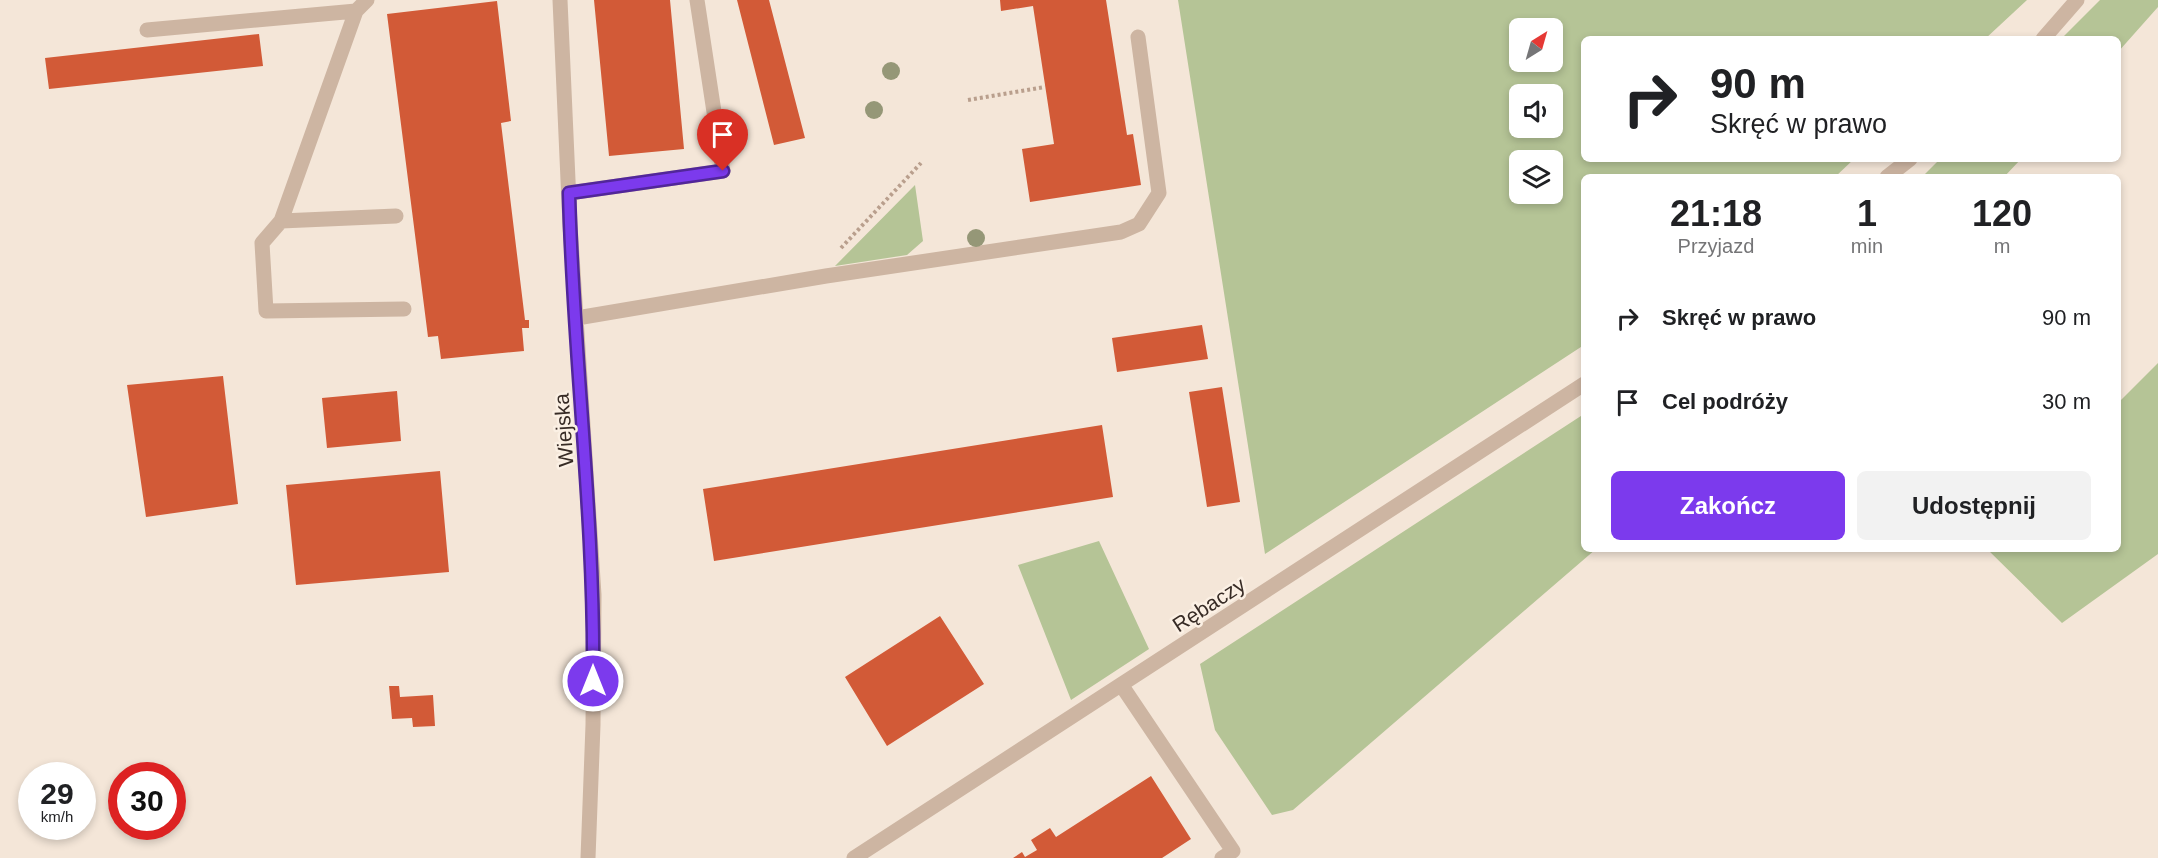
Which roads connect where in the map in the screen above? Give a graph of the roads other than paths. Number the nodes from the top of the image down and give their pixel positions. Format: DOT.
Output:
graph roads {
  1 [pos="367,0"];
  2 [pos="560,0"];
  3 [pos="696,0"];
  4 [pos="2077,0"];
  5 [pos="356,11"];
  6 [pos="147,30"];
  7 [pos="2046,36"];
  8 [pos="1138,37"];
  9 [pos="1906,162"];
  10 [pos="1891,174"];
  11 [pos="569,193"];
  12 [pos="396,216"];
  13 [pos="282,221"];
  14 [pos="404,309"];
  15 [pos="577,318"];
  16 [pos="1581,386"];
  17 [pos="1122,687"];
  18 [pos="588,858"];
  19 [pos="854,858"];
  20 [pos="1222,858"];
  1 -- 5 [label="street"];
  2 -- 11 [label="street, Wiejska"];
  3 -- 11 [label="street"];
  4 -- 7 [label="street"];
  5 -- 6 [label="street"];
  5 -- 13 [label="street"];
  8 -- 15 [label="street"];
  9 -- 10 [label="street"];
  11 -- 15 [label="street, Wiejska"];
  12 -- 13 [label="street"];
  13 -- 14 [label="street"];
  15 -- 18 [label="street, Wiejska"];
  16 -- 17 [label="street, Rębaczy"];
  17 -- 19 [label="street, Rębaczy"];
  17 -- 20 [label="street"];
}
